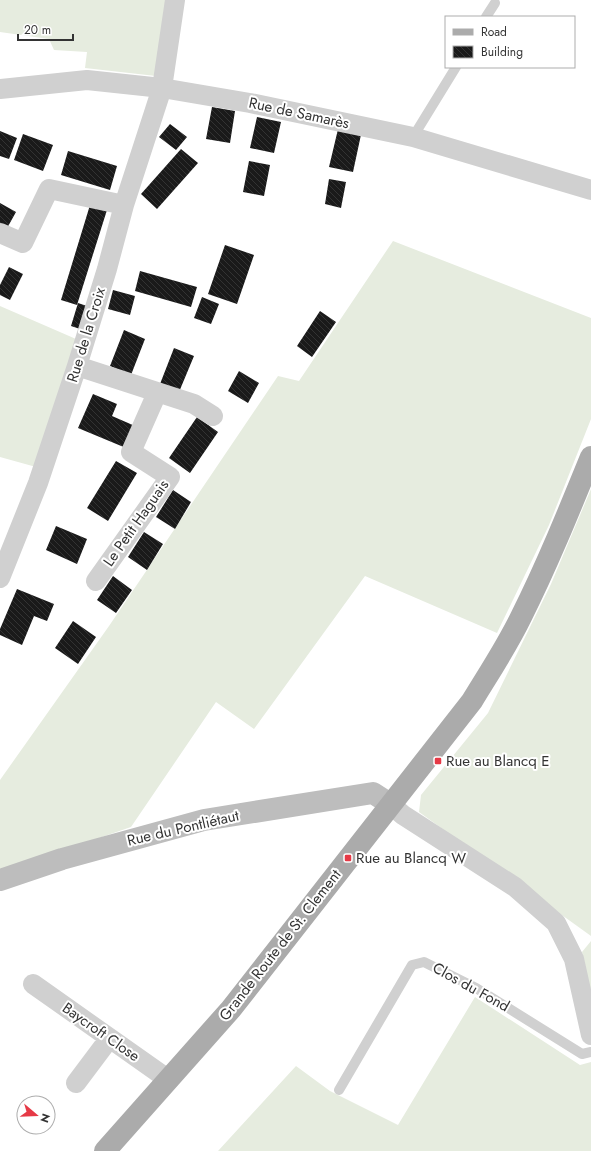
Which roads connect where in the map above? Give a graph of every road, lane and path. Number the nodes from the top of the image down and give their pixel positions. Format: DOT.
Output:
graph roads {
  1 [pos="175,0"];
  2 [pos="495,3"];
  3 [pos="487,16"];
  4 [pos="455,68"];
  5 [pos="162,88"];
  6 [pos="0,89"];
  7 [pos="413,137"];
  8 [pos="591,190"];
  9 [pos="124,205"];
  10 [pos="0,233"];
  11 [pos="78,366"];
  12 [pos="157,393"];
  13 [pos="213,416"];
  14 [pos="591,457"];
  15 [pos="0,578"];
  16 [pos="96,581"];
  17 [pos="390,804"];
  18 [pos="0,880"];
  19 [pos="33,984"];
  20 [pos="591,1035"];
  21 [pos="109,1039"];
  22 [pos="591,1052"];
  23 [pos="169,1080"];
  24 [pos="76,1083"];
  25 [pos="339,1090"];
  26 [pos="105,1151"];
  1 -- 5 [label="street, Rue de la Croix"];
  2 -- 3 [label="lane"];
  4 -- 7 [label="lane"];
  5 -- 6 [label="street, Rue de Samarès"];
  5 -- 7 [label="street, Rue de Samarès"];
  5 -- 9 [label="street, Rue de la Croix"];
  7 -- 8 [label="street, Rue de Samarès"];
  9 -- 10 [label="street"];
  9 -- 11 [label="street, Rue de la Croix"];
  11 -- 12 [label="street"];
  11 -- 15 [label="street, Rue de la Croix"];
  12 -- 13 [label="street"];
  12 -- 16 [label="street, Le Petit Haguais"];
  14 -- 17 [label="main road, Grande Route de St. Clement"];
  17 -- 18 [label="main road, Rue du Pontliétaut"];
  17 -- 20 [label="street"];
  17 -- 23 [label="main road, Grande Route de St. Clement"];
  19 -- 21 [label="street, Baycroft Close"];
  21 -- 23 [label="street, Baycroft Close"];
  21 -- 24 [label="street"];
  22 -- 25 [label="lane, Clos du Fond"];
  23 -- 26 [label="main road, Grande Route de St. Clement"];
}
